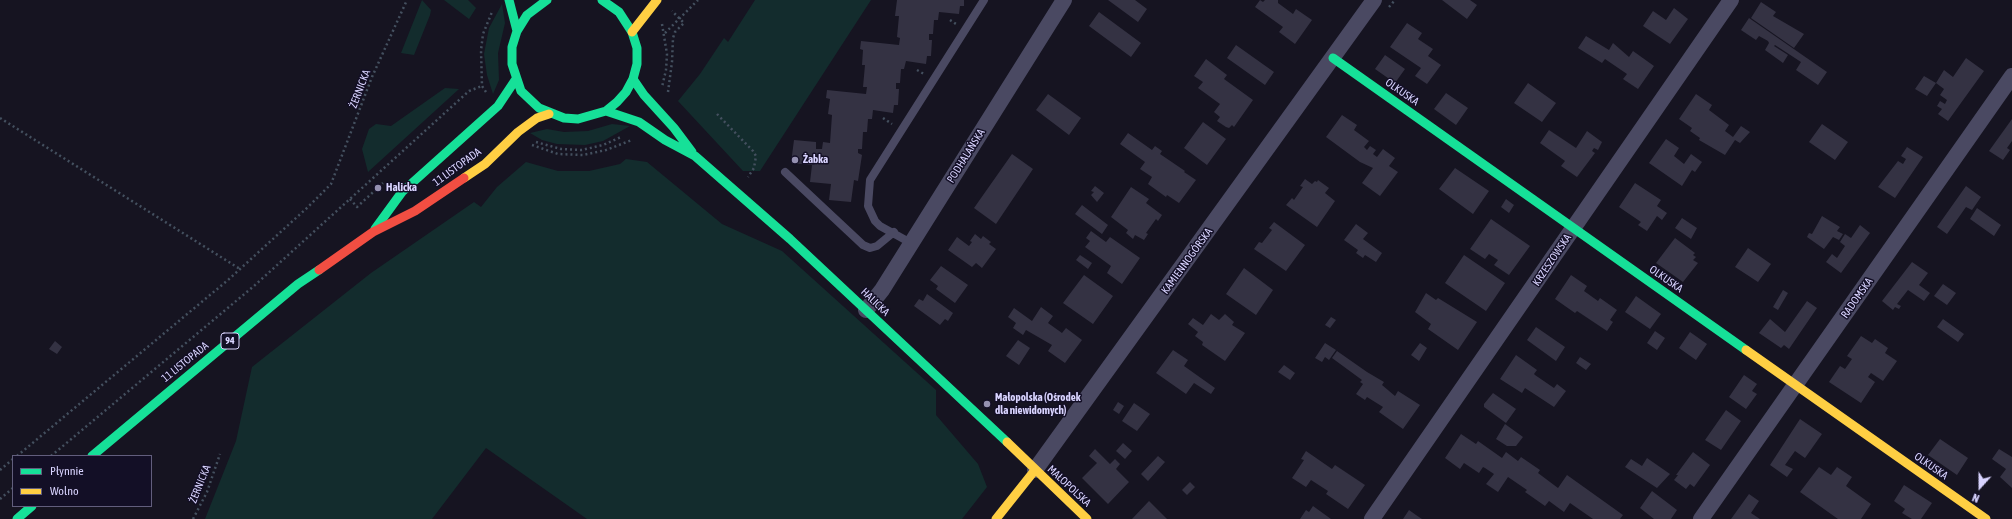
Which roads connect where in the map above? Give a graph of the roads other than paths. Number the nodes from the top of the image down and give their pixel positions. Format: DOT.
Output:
graph roads {
  1 [pos="509,0"];
  2 [pos="547,0"];
  3 [pos="602,0"];
  4 [pos="657,0"];
  5 [pos="984,0"];
  6 [pos="1064,0"];
  7 [pos="1374,0"];
  8 [pos="1731,0"];
  9 [pos="517,32"];
  10 [pos="632,32"];
  11 [pos="1332,58"];
  12 [pos="2012,76"];
  13 [pos="516,79"];
  14 [pos="633,79"];
  15 [pos="606,111"];
  16 [pos="550,114"];
  17 [pos="695,156"];
  18 [pos="785,172"];
  19 [pos="1574,228"];
  20 [pos="373,232"];
  21 [pos="894,232"];
  22 [pos="911,243"];
  23 [pos="866,310"];
  24 [pos="1795,385"];
  25 [pos="93,455"];
  26 [pos="1035,470"];
  27 [pos="31,507"];
  28 [pos="17,519"];
  29 [pos="996,519"];
  30 [pos="1087,519"];
  31 [pos="1372,519"];
  32 [pos="1701,519"];
  33 [pos="1986,519"];
  1 -- 9 [label="street"];
  2 -- 9 [label="street"];
  3 -- 10 [label="street"];
  4 -- 10 [label="street"];
  5 -- 21 [label="lane"];
  6 -- 22 [label="street, PODHALAŃSKA"];
  7 -- 11 [label="street, KAMIENNOGÓRSKA"];
  8 -- 19 [label="street, KRZESZOWSKA"];
  9 -- 13 [label="street"];
  10 -- 14 [label="street"];
  11 -- 19 [label="street, OLKUSKA"];
  11 -- 26 [label="street, KAMIENNOGÓRSKA"];
  12 -- 24 [label="street, RADOMSKA"];
  13 -- 16 [label="street"];
  13 -- 20 [label="street, 11 LISTOPADA / 94"];
  14 -- 15 [label="street"];
  14 -- 17 [label="street, HALICKA"];
  15 -- 16 [label="street"];
  15 -- 17 [label="street, HALICKA"];
  16 -- 20 [label="street, 11 LISTOPADA / 94"];
  17 -- 23 [label="street, HALICKA"];
  18 -- 21 [label="lane"];
  19 -- 24 [label="street, OLKUSKA"];
  19 -- 31 [label="street, KRZESZOWSKA"];
  20 -- 25 [label="street, 11 LISTOPADA / 94"];
  21 -- 22 [label="lane"];
  22 -- 23 [label="street, PODHALAŃSKA"];
  23 -- 26 [label="street, HALICKA"];
  24 -- 32 [label="street, RADOMSKA"];
  24 -- 33 [label="street, OLKUSKA"];
  26 -- 29 [label="street, KAMIENNOGÓRSKA"];
  26 -- 30 [label="street, MAŁOPOLSKA"];
  27 -- 28 [label="street"];
}
